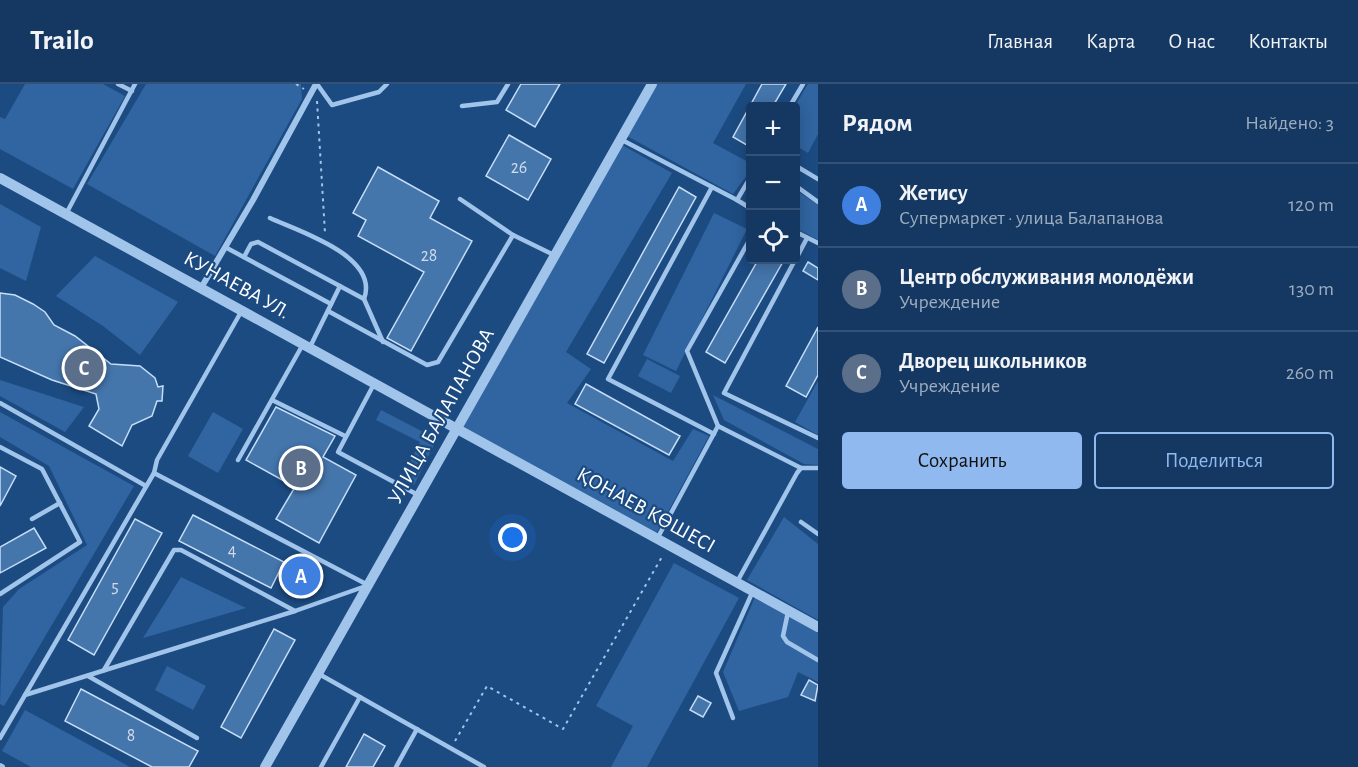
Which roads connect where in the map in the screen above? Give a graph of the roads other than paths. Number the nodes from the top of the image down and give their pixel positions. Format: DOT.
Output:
graph roads {
  1 [pos="118,84"];
  2 [pos="135,84"];
  3 [pos="316,84"];
  4 [pos="387,84"];
  5 [pos="508,84"];
  6 [pos="652,84"];
  7 [pos="803,84"];
  8 [pos="132,91"];
  9 [pos="792,102"];
  10 [pos="462,106"];
  11 [pos="620,139"];
  12 [pos="800,169"];
  13 [pos="0,178"];
  14 [pos="818,179"];
  15 [pos="746,185"];
  16 [pos="712,187"];
  17 [pos="800,189"];
  18 [pos="460,199"];
  19 [pos="737,200"];
  20 [pos="818,202"];
  21 [pos="746,206"];
  22 [pos="65,214"];
  23 [pos="270,218"];
  24 [pos="800,234"];
  25 [pos="513,235"];
  26 [pos="807,238"];
  27 [pos="818,243"];
  28 [pos="746,246"];
  29 [pos="225,247"];
  30 [pos="800,250"];
  31 [pos="554,255"];
  32 [pos="244,257"];
  33 [pos="792,264"];
  34 [pos="339,286"];
  35 [pos="201,288"];
  36 [pos="364,299"];
  37 [pos="331,304"];
  38 [pos="242,310"];
  39 [pos="328,311"];
  40 [pos="384,343"];
  41 [pos="307,345"];
  42 [pos="375,383"];
  43 [pos="272,400"];
  44 [pos="0,403"];
  45 [pos="718,426"];
  46 [pos="455,428"];
  47 [pos="714,434"];
  48 [pos="345,436"];
  49 [pos="818,438"];
  50 [pos="0,447"];
  51 [pos="238,460"];
  52 [pos="801,468"];
  53 [pos="818,468"];
  54 [pos="154,473"];
  55 [pos="146,486"];
  56 [pos="418,495"];
  57 [pos="60,503"];
  58 [pos="32,519"];
  59 [pos="801,522"];
  60 [pos="818,534"];
  61 [pos="657,539"];
  62 [pos="737,582"];
  63 [pos="368,585"];
  64 [pos="753,591"];
  65 [pos="0,594"];
  66 [pos="788,610"];
  67 [pos="295,611"];
  68 [pos="818,627"];
  69 [pos="818,660"];
  70 [pos="103,671"];
  71 [pos="318,674"];
  72 [pos="88,676"];
  73 [pos="25,695"];
  74 [pos="360,697"];
  75 [pos="733,718"];
  76 [pos="0,723"];
  77 [pos="6,727"];
  78 [pos="417,729"];
  79 [pos="0,738"];
  80 [pos="197,738"];
  81 [pos="265,767"];
  82 [pos="321,767"];
  83 [pos="396,767"];
  84 [pos="484,767"];
  1 -- 8 [label="lane"];
  2 -- 8 [label="lane"];
  3 -- 4 [label="lane"];
  3 -- 29 [label="street"];
  5 -- 10 [label="lane"];
  6 -- 11 [label="street, УЛИЦА БАЛАПАНОВА"];
  7 -- 9 [label="lane"];
  8 -- 22 [label="lane"];
  11 -- 16 [label="lane"];
  11 -- 31 [label="street, УЛИЦА БАЛАПАНОВА"];
  12 -- 14 [label="lane"];
  13 -- 22 [label="street, КУНАЕВА УЛ."];
  15 -- 19 [label="lane"];
  16 -- 19 [label="lane"];
  16 -- 47 [label="lane"];
  17 -- 20 [label="lane"];
  18 -- 25 [label="lane"];
  19 -- 21 [label="lane"];
  22 -- 35 [label="street, КУНАЕВА УЛ."];
  23 -- 36 [label="lane"];
  24 -- 26 [label="lane"];
  25 -- 31 [label="lane"];
  25 -- 40 [label="lane"];
  26 -- 27 [label="lane"];
  26 -- 30 [label="lane"];
  28 -- 45 [label="lane"];
  29 -- 32 [label="lane"];
  29 -- 35 [label="street"];
  31 -- 46 [label="street, УЛИЦА БАЛАПАНОВА"];
  32 -- 34 [label="lane"];
  32 -- 37 [label="lane"];
  33 -- 49 [label="lane"];
  34 -- 36 [label="lane"];
  34 -- 37 [label="lane"];
  35 -- 38 [label="street, КУНАЕВА УЛ."];
  36 -- 40 [label="lane"];
  37 -- 39 [label="lane"];
  38 -- 41 [label="street, КУНАЕВА УЛ."];
  38 -- 54 [label="lane"];
  39 -- 40 [label="lane"];
  39 -- 41 [label="lane"];
  41 -- 42 [label="street, КУНАЕВА УЛ."];
  41 -- 43 [label="lane"];
  42 -- 46 [label="street, КУНАЕВА УЛ."];
  42 -- 48 [label="lane"];
  43 -- 48 [label="lane"];
  43 -- 51 [label="lane"];
  44 -- 55 [label="lane"];
  45 -- 47 [label="lane"];
  45 -- 52 [label="lane"];
  46 -- 56 [label="street, УЛИЦА БАЛАПАНОВА"];
  46 -- 61 [label="street, ҚОНАЕВ КӨШЕСІ"];
  47 -- 61 [label="lane"];
  48 -- 56 [label="lane"];
  50 -- 57 [label="lane"];
  52 -- 53 [label="lane"];
  52 -- 62 [label="lane"];
  54 -- 55 [label="lane"];
  54 -- 63 [label="lane"];
  55 -- 73 [label="lane"];
  56 -- 63 [label="street, УЛИЦА БАЛАПАНОВА"];
  57 -- 58 [label="lane"];
  57 -- 65 [label="lane"];
  59 -- 60 [label="lane"];
  61 -- 62 [label="street, ҚОНАЕВ КӨШЕСІ"];
  62 -- 64 [label="street, ҚОНАЕВ КӨШЕСІ"];
  63 -- 67 [label="lane"];
  63 -- 71 [label="street, УЛИЦА БАЛАПАНОВА"];
  64 -- 66 [label="street, ҚОНАЕВ КӨШЕСІ"];
  64 -- 75 [label="lane"];
  66 -- 68 [label="street, ҚОНАЕВ КӨШЕСІ"];
  66 -- 69 [label="lane"];
  67 -- 70 [label="lane"];
  67 -- 70 [label="lane"];
  70 -- 72 [label="lane"];
  71 -- 74 [label="lane"];
  71 -- 81 [label="street, УЛИЦА БАЛАПАНОВА"];
  72 -- 73 [label="lane"];
  72 -- 80 [label="lane"];
  73 -- 77 [label="lane"];
  74 -- 78 [label="lane"];
  74 -- 82 [label="lane"];
  76 -- 77 [label="lane"];
  77 -- 79 [label="lane"];
  78 -- 83 [label="lane"];
  78 -- 84 [label="lane"];
}
